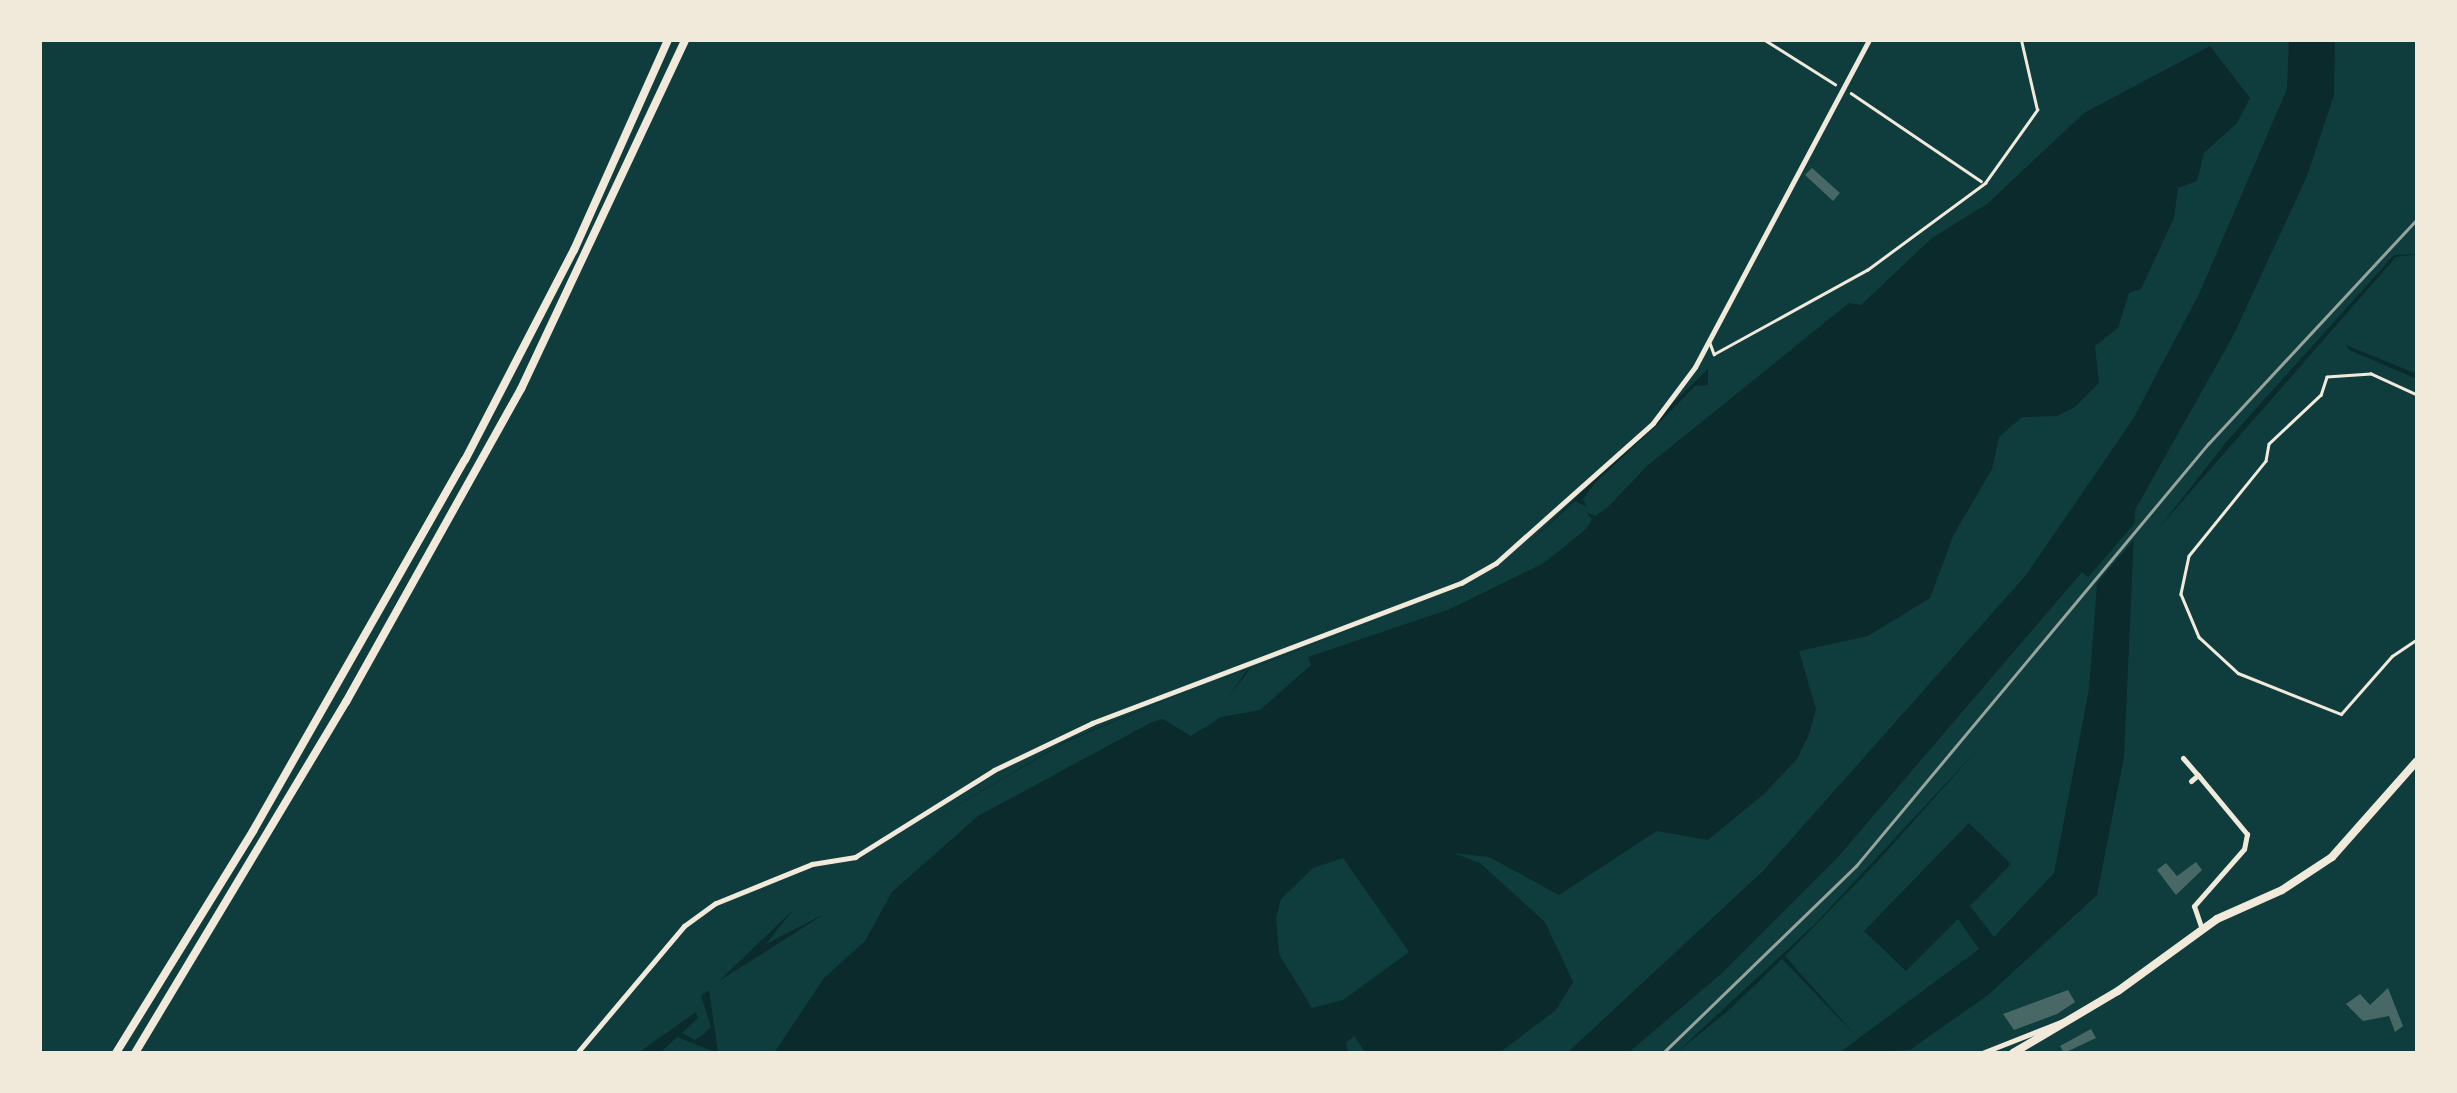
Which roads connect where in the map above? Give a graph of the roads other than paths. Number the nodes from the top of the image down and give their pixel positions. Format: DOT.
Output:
graph roads {
  1 [pos="668,40"];
  2 [pos="684,40"];
  3 [pos="1869,40"];
  4 [pos="2022,40"];
  5 [pos="1710,343"];
  6 [pos="2183,758"];
  7 [pos="2417,761"];
  8 [pos="2198,775"];
  9 [pos="2191,781"];
  10 [pos="2202,929"];
  11 [pos="2074,1018"];
  12 [pos="116,1053"];
  13 [pos="135,1053"];
  14 [pos="577,1053"];
  15 [pos="1982,1053"];
  16 [pos="2013,1053"];
  1 -- 12 [label="main road"];
  2 -- 13 [label="main road"];
  3 -- 5 [label="street"];
  4 -- 5 [label="lane"];
  5 -- 14 [label="street"];
  6 -- 8 [label="street"];
  7 -- 10 [label="main road"];
  8 -- 9 [label="street"];
  8 -- 10 [label="street"];
  10 -- 11 [label="main road"];
  11 -- 15 [label="street"];
  11 -- 16 [label="main road"];
}
